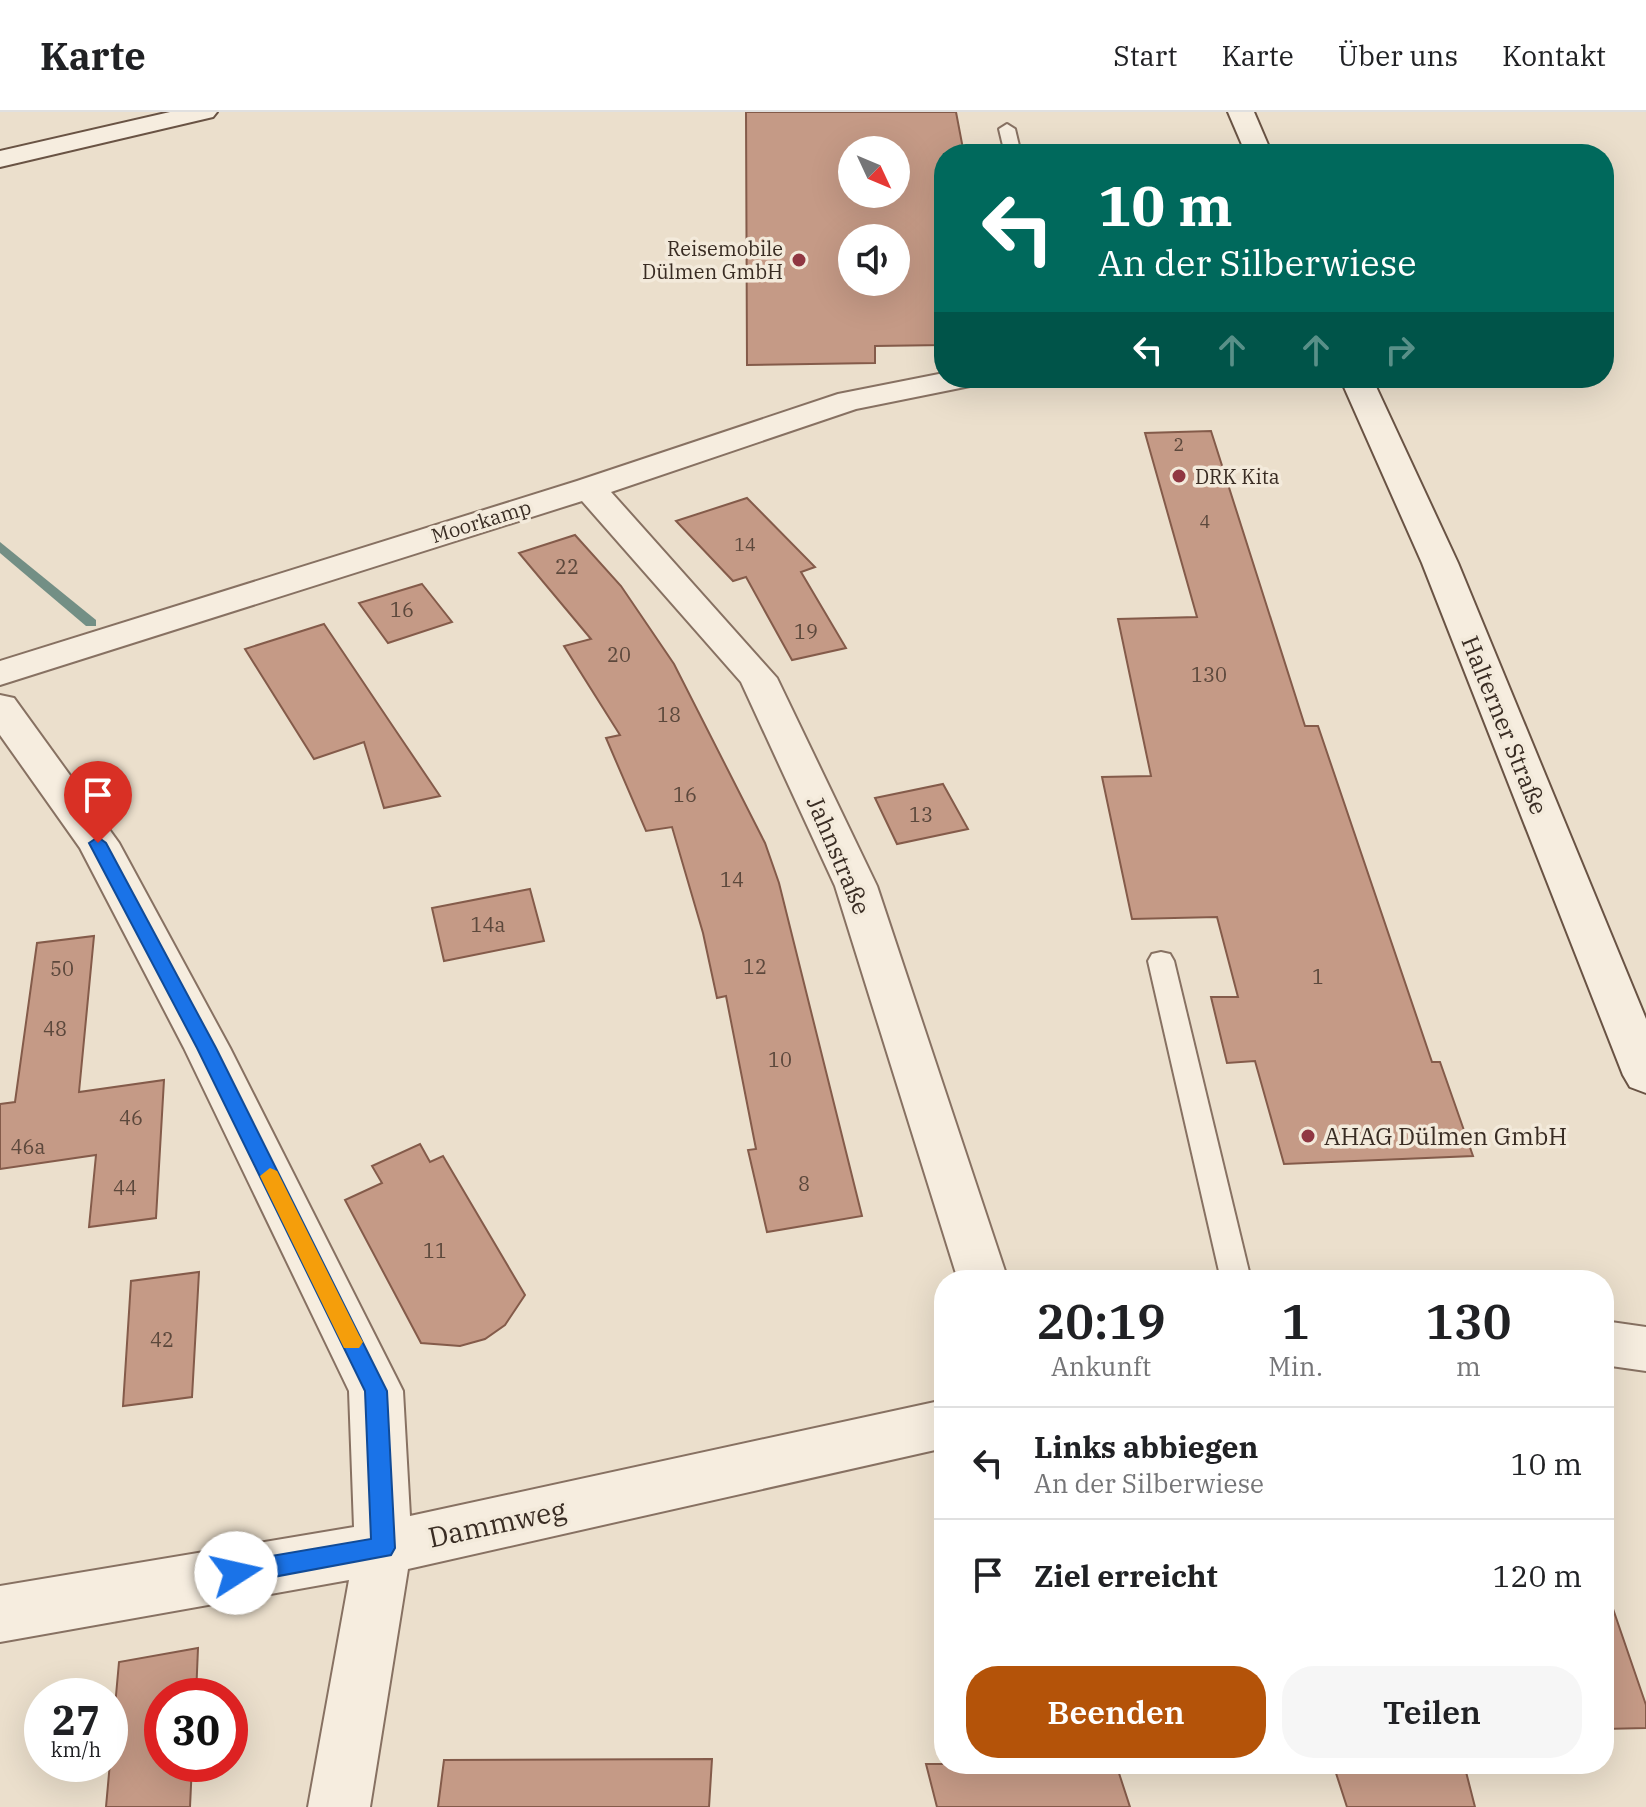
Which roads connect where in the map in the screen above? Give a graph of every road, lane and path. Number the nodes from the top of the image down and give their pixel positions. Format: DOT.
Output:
graph roads {
  1 [pos="204,112"];
  2 [pos="1241,112"];
  3 [pos="1007,129"];
  4 [pos="1011,144"];
  5 [pos="1255,144"];
  6 [pos="0,159"];
  7 [pos="934,384"];
  8 [pos="1361,388"];
  9 [pos="589,488"];
  10 [pos="0,673"];
  11 [pos="0,707"];
  12 [pos="1161,961"];
  13 [pos="1646,1075"];
  14 [pos="980,1270"];
  15 [pos="1234,1270"];
  16 [pos="1614,1344"];
  17 [pos="1646,1349"];
  18 [pos="934,1426"];
  19 [pos="383,1548"];
  20 [pos="0,1614"];
  21 [pos="339,1807"];
  1 -- 6 [label="street"];
  2 -- 5 [label="street"];
  3 -- 4 [label="lane"];
  7 -- 9 [label="street, Moorkamp"];
  8 -- 13 [label="street, Halterner Straße"];
  9 -- 10 [label="street, Moorkamp"];
  9 -- 14 [label="street, Jahnstraße"];
  11 -- 19 [label="street"];
  12 -- 15 [label="lane"];
  16 -- 17 [label="street"];
  18 -- 19 [label="street, Dammweg"];
  19 -- 20 [label="street, Dammweg"];
  19 -- 21 [label="street"];
}
